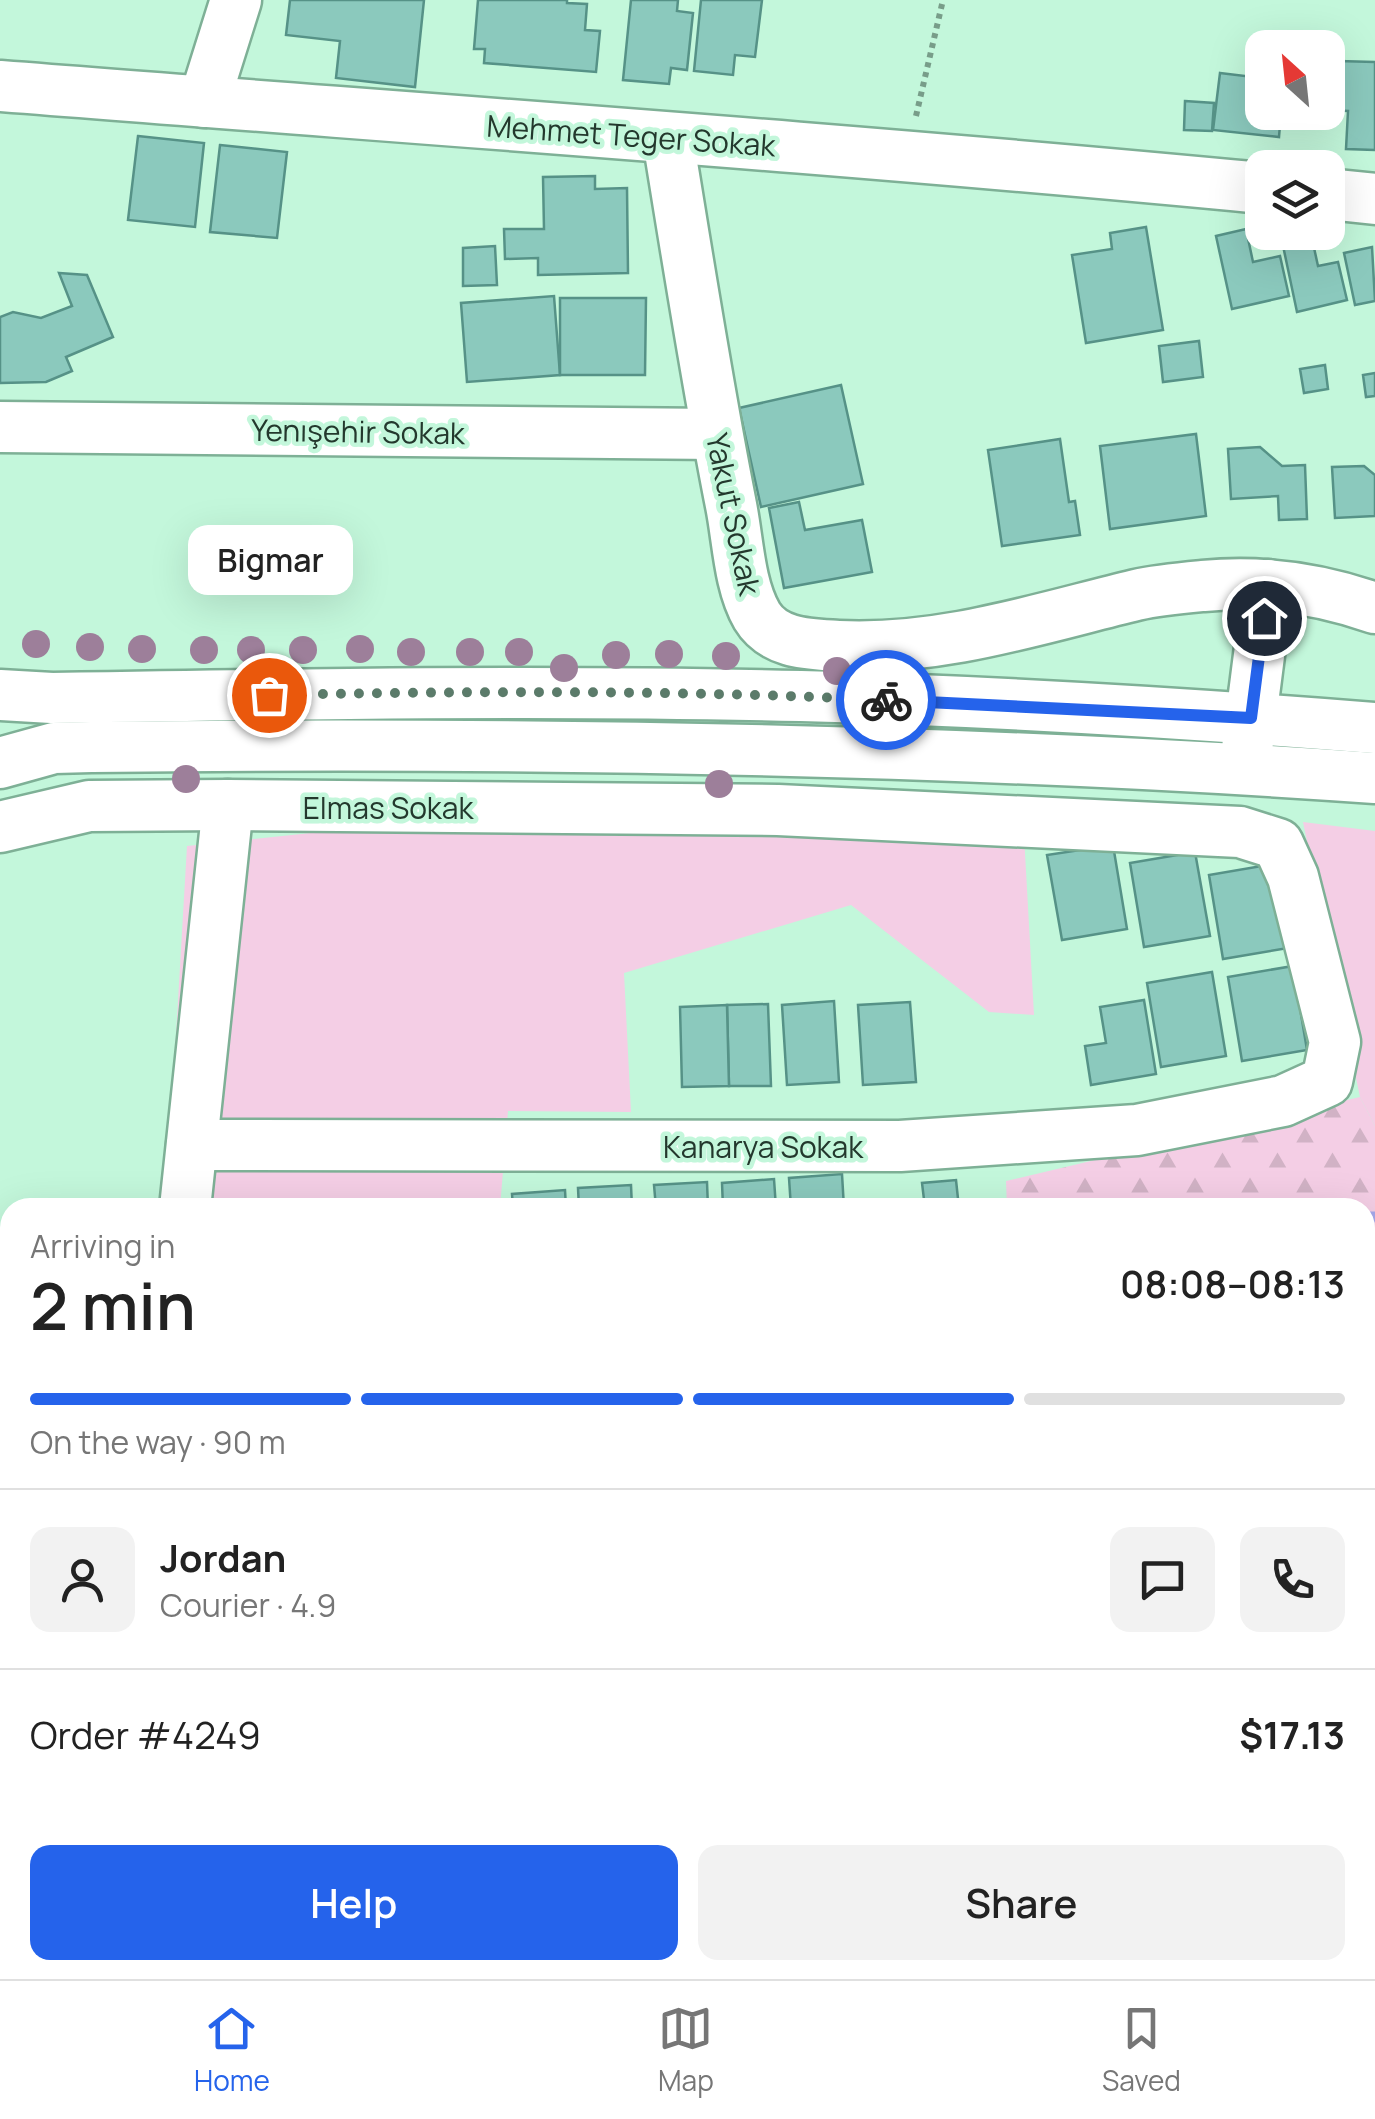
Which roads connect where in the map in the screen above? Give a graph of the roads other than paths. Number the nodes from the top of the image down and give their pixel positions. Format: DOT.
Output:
graph roads {
  1 [pos="236,0"];
  2 [pos="0,86"];
  3 [pos="204,102"];
  4 [pos="668,139"];
  5 [pos="1245,186"];
  6 [pos="1345,196"];
  7 [pos="1375,199"];
  8 [pos="0,428"];
  9 [pos="717,434"];
  10 [pos="1268,585"];
  11 [pos="1375,608"];
  12 [pos="0,695"];
  13 [pos="1251,718"];
  14 [pos="1375,728"];
  15 [pos="398,746"];
  16 [pos="0,763"];
  17 [pos="1244,768"];
  18 [pos="1375,778"];
  19 [pos="228,805"];
  20 [pos="398,806"];
  21 [pos="0,827"];
  22 [pos="1326,1081"];
  23 [pos="192,1145"];
  24 [pos="187,1198"];
  1 -- 3 [label="street"];
  2 -- 3 [label="street, Mehmet Teger Sokak"];
  3 -- 4 [label="street, Mehmet Teger Sokak"];
  4 -- 5 [label="street, Mehmet Teger Sokak"];
  4 -- 9 [label="street, Yakut Sokak"];
  6 -- 7 [label="street"];
  8 -- 9 [label="street, Yenışehir Sokak"];
  9 -- 10 [label="street, Yakut Sokak"];
  10 -- 11 [label="street, Yakut Sokak"];
  10 -- 13 [label="street"];
  12 -- 13 [label="street"];
  13 -- 14 [label="street"];
  13 -- 17 [label="street"];
  15 -- 16 [label="street"];
  15 -- 17 [label="street"];
  15 -- 20 [label="street"];
  17 -- 18 [label="street"];
  19 -- 20 [label="street, Elmas Sokak"];
  19 -- 21 [label="street, Elmas Sokak"];
  19 -- 23 [label="street"];
  20 -- 22 [label="street, Elmas Sokak"];
  22 -- 23 [label="street, Kanarya Sokak"];
  23 -- 24 [label="street"];
}
